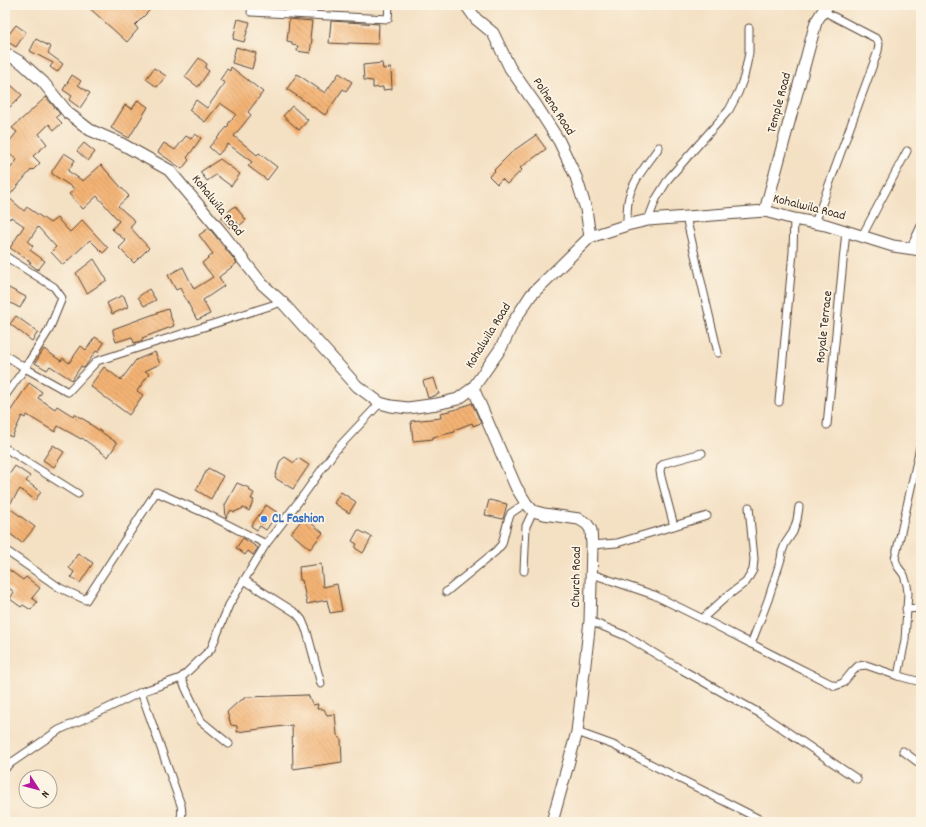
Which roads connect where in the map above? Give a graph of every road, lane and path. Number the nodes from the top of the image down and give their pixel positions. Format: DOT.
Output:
graph roads {
  1 [pos="389,5"];
  2 [pos="466,5"];
  3 [pos="826,8"];
  4 [pos="251,12"];
  5 [pos="749,28"];
  6 [pos="5,52"];
  7 [pos="660,147"];
  8 [pos="907,151"];
  9 [pos="765,211"];
  10 [pos="686,217"];
  11 [pos="648,220"];
  12 [pos="794,220"];
  13 [pos="815,223"];
  14 [pos="627,225"];
  15 [pos="921,226"];
  16 [pos="846,231"];
  17 [pos="862,236"];
  18 [pos="590,237"];
  19 [pos="916,250"];
  20 [pos="5,256"];
  21 [pos="282,302"];
  22 [pos="718,353"];
  23 [pos="5,355"];
  24 [pos="25,368"];
  25 [pos="473,388"];
  26 [pos="5,396"];
  27 [pos="779,402"];
  28 [pos="380,403"];
  29 [pos="827,425"];
  30 [pos="921,443"];
  31 [pos="5,448"];
  32 [pos="702,453"];
  33 [pos="78,494"];
  34 [pos="530,507"];
  35 [pos="749,507"];
  36 [pos="799,507"];
  37 [pos="707,516"];
  38 [pos="674,526"];
  39 [pos="266,544"];
  40 [pos="592,544"];
  41 [pos="5,550"];
  42 [pos="524,571"];
  43 [pos="592,574"];
  44 [pos="244,580"];
  45 [pos="446,592"];
  46 [pos="921,608"];
  47 [pos="906,609"];
  48 [pos="702,619"];
  49 [pos="590,621"];
  50 [pos="751,644"];
  51 [pos="898,676"];
  52 [pos="181,678"];
  53 [pos="921,682"];
  54 [pos="321,684"];
  55 [pos="141,692"];
  56 [pos="577,732"];
  57 [pos="229,744"];
  58 [pos="903,751"];
  59 [pos="921,760"];
  60 [pos="5,769"];
  61 [pos="857,779"];
  62 [pos="178,822"];
  63 [pos="552,822"];
  64 [pos="763,822"];
  1 -- 4 [label="street"];
  2 -- 18 [label="street, Polhena Road"];
  3 -- 9 [label="street, Temple Road"];
  3 -- 13 [label="street"];
  5 -- 11 [label="street"];
  6 -- 21 [label="street, Kohalwila Road"];
  7 -- 14 [label="street"];
  8 -- 17 [label="street"];
  9 -- 10 [label="street, Kohalwila Road"];
  9 -- 12 [label="street, Kohalwila Road"];
  10 -- 11 [label="street, Kohalwila Road"];
  10 -- 22 [label="street"];
  11 -- 14 [label="street, Kohalwila Road"];
  12 -- 13 [label="street, Kohalwila Road"];
  12 -- 27 [label="street"];
  13 -- 16 [label="street, Kohalwila Road"];
  14 -- 18 [label="street, Kohalwila Road"];
  15 -- 19 [label="street"];
  16 -- 17 [label="street, Kohalwila Road"];
  16 -- 29 [label="street, Royale Terrace"];
  17 -- 19 [label="street, Kohalwila Road"];
  18 -- 25 [label="street, Kohalwila Road"];
  20 -- 24 [label="street"];
  21 -- 24 [label="street"];
  21 -- 28 [label="street, Kohalwila Road"];
  23 -- 24 [label="street"];
  24 -- 26 [label="street"];
  25 -- 28 [label="street, Kohalwila Road"];
  25 -- 34 [label="street"];
  28 -- 39 [label="street"];
  30 -- 47 [label="street"];
  31 -- 33 [label="street"];
  32 -- 38 [label="street"];
  34 -- 40 [label="street, Church Road"];
  34 -- 42 [label="street"];
  34 -- 45 [label="street"];
  35 -- 48 [label="street"];
  36 -- 50 [label="street"];
  37 -- 38 [label="street"];
  38 -- 40 [label="street"];
  39 -- 41 [label="street"];
  39 -- 44 [label="street"];
  40 -- 43 [label="street, Church Road"];
  43 -- 48 [label="street"];
  43 -- 49 [label="street, Church Road"];
  44 -- 52 [label="street"];
  44 -- 54 [label="street"];
  46 -- 47 [label="street"];
  47 -- 51 [label="street"];
  48 -- 50 [label="street"];
  49 -- 56 [label="street, Church Road"];
  49 -- 61 [label="street"];
  50 -- 51 [label="street"];
  51 -- 53 [label="street"];
  52 -- 55 [label="street"];
  52 -- 57 [label="street"];
  55 -- 60 [label="street"];
  55 -- 62 [label="street"];
  56 -- 63 [label="street, Church Road"];
  56 -- 64 [label="street"];
  58 -- 59 [label="street"];
}
